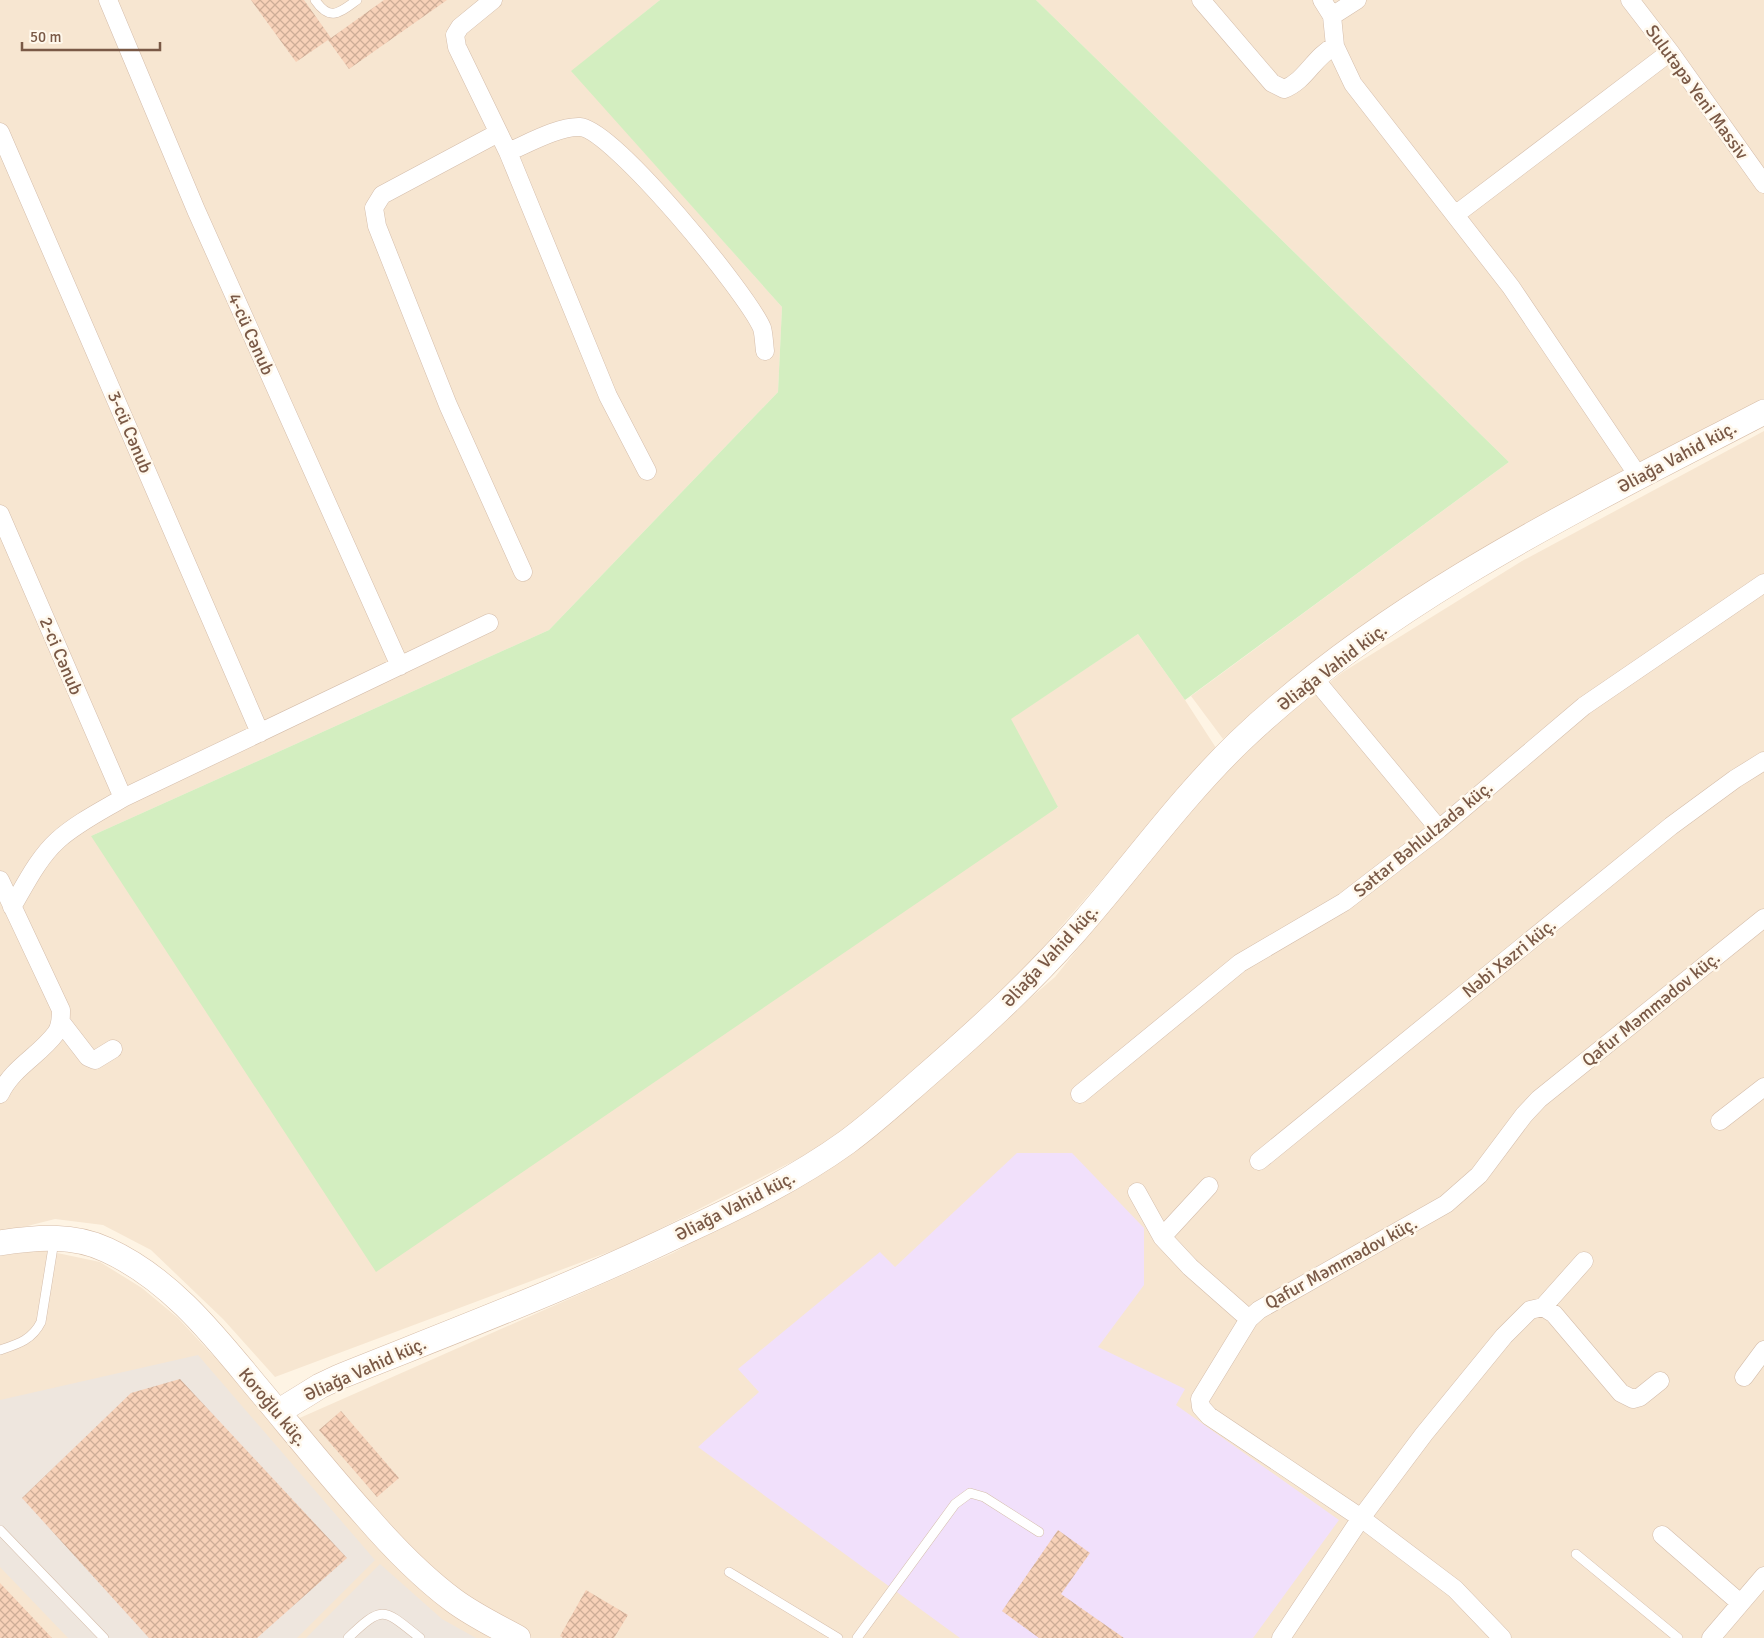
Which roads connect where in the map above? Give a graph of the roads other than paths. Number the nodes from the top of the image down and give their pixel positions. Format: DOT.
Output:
graph roads {
  1 [pos="108,0"];
  2 [pos="315,0"];
  3 [pos="357,0"];
  4 [pos="493,0"];
  5 [pos="1201,0"];
  6 [pos="1322,0"];
  7 [pos="1357,0"];
  8 [pos="1630,0"];
  9 [pos="1332,16"];
  10 [pos="1335,46"];
  11 [pos="1670,52"];
  12 [pos="0,132"];
  13 [pos="498,133"];
  14 [pos="508,152"];
  15 [pos="1764,184"];
  16 [pos="1455,215"];
  17 [pos="765,351"];
  18 [pos="1764,412"];
  19 [pos="647,471"];
  20 [pos="1638,477"];
  21 [pos="0,514"];
  22 [pos="523,572"];
  23 [pos="1764,583"];
  24 [pos="489,623"];
  25 [pos="400,666"];
  26 [pos="1313,677"];
  27 [pos="260,733"];
  28 [pos="1764,762"];
  29 [pos="123,798"];
  30 [pos="1438,829"];
  31 [pos="0,880"];
  32 [pos="12,907"];
  33 [pos="1764,918"];
  34 [pos="61,1022"];
  35 [pos="113,1049"];
  36 [pos="5,1074"];
  37 [pos="1764,1087"];
  38 [pos="0,1094"];
  39 [pos="1080,1094"];
  40 [pos="1720,1121"];
  41 [pos="1259,1161"];
  42 [pos="1209,1186"];
  43 [pos="1137,1192"];
  44 [pos="1162,1237"];
  45 [pos="54,1238"];
  46 [pos="0,1243"];
  47 [pos="1584,1261"];
  48 [pos="1543,1307"];
  49 [pos="1249,1319"];
  50 [pos="0,1350"];
  51 [pos="1764,1350"];
  52 [pos="1744,1377"];
  53 [pos="1660,1381"];
  54 [pos="278,1412"];
  55 [pos="1361,1518"];
  56 [pos="0,1530"];
  57 [pos="1039,1532"];
  58 [pos="1662,1535"];
  59 [pos="1576,1554"];
  60 [pos="730,1572"];
  61 [pos="1764,1576"];
  62 [pos="1739,1602"];
  63 [pos="1718,1635"];
  64 [pos="104,1638"];
  65 [pos="348,1638"];
  66 [pos="420,1638"];
  67 [pos="518,1638"];
  68 [pos="838,1638"];
  69 [pos="857,1638"];
  70 [pos="1281,1638"];
  71 [pos="1502,1638"];
  72 [pos="1678,1638"];
  1 -- 25 [label="street, 4-cü Cənub"];
  2 -- 3 [label="lane"];
  4 -- 13 [label="street"];
  5 -- 10 [label="street"];
  6 -- 9 [label="street"];
  7 -- 9 [label="street"];
  8 -- 11 [label="street, Sulutəpə Yeni Massiv"];
  9 -- 10 [label="street"];
  10 -- 16 [label="street"];
  11 -- 15 [label="street, Sulutəpə Yeni Massiv"];
  11 -- 16 [label="street"];
  12 -- 27 [label="street, 3-cü Cənub"];
  13 -- 14 [label="street"];
  13 -- 22 [label="street"];
  14 -- 17 [label="street"];
  14 -- 19 [label="street"];
  16 -- 20 [label="street"];
  18 -- 20 [label="street, Əliağa Vahid küç."];
  20 -- 26 [label="street, Əliağa Vahid küç."];
  21 -- 29 [label="street, 2-ci Cənub"];
  23 -- 30 [label="street, Səttar Bəhlulzadə küç."];
  24 -- 25 [label="street"];
  25 -- 27 [label="street"];
  26 -- 30 [label="street"];
  26 -- 54 [label="street, Əliağa Vahid küç."];
  27 -- 29 [label="street"];
  28 -- 41 [label="street, Nəbi Xəzri küç."];
  29 -- 32 [label="street"];
  30 -- 39 [label="street, Səttar Bəhlulzadə küç."];
  31 -- 32 [label="street"];
  32 -- 34 [label="street"];
  33 -- 49 [label="street, Qafur Məmmədov küç."];
  34 -- 35 [label="street"];
  34 -- 36 [label="street"];
  36 -- 38 [label="street"];
  37 -- 40 [label="street"];
  42 -- 44 [label="street"];
  43 -- 44 [label="street"];
  44 -- 49 [label="street"];
  45 -- 46 [label="street, Koroğlu küç."];
  45 -- 50 [label="lane"];
  45 -- 54 [label="street, Koroğlu küç."];
  47 -- 48 [label="street"];
  48 -- 53 [label="street"];
  48 -- 55 [label="street"];
  49 -- 55 [label="street, Qafur Məmmədov küç."];
  51 -- 52 [label="street"];
  54 -- 67 [label="street, Koroğlu küç."];
  55 -- 70 [label="street"];
  55 -- 71 [label="street, Qafur Məmmədov küç."];
  56 -- 64 [label="lane"];
  57 -- 69 [label="lane"];
  58 -- 62 [label="street"];
  59 -- 72 [label="lane"];
  60 -- 68 [label="lane"];
  61 -- 62 [label="street"];
  62 -- 63 [label="street"];
  65 -- 66 [label="lane"];
}
